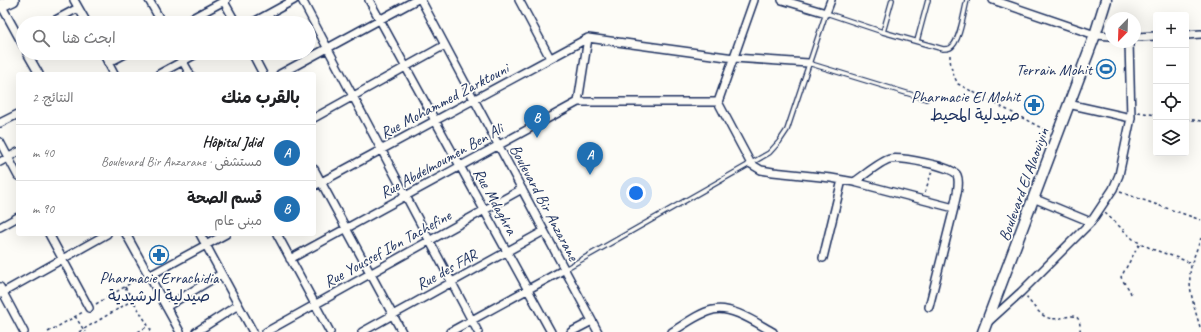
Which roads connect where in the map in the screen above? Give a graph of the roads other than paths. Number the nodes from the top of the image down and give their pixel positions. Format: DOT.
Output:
graph roads {
  1 [pos="13,0"];
  2 [pos="74,0"];
  3 [pos="149,0"];
  4 [pos="225,0"];
  5 [pos="294,0"];
  6 [pos="302,0"];
  7 [pos="369,0"];
  8 [pos="416,0"];
  9 [pos="421,0"];
  10 [pos="519,0"];
  11 [pos="754,0"];
  12 [pos="782,0"];
  13 [pos="831,0"];
  14 [pos="892,0"];
  15 [pos="928,0"];
  16 [pos="967,0"];
  17 [pos="994,0"];
  18 [pos="1104,1"];
  19 [pos="0,5"];
  20 [pos="78,8"];
  21 [pos="826,13"];
  22 [pos="63,16"];
  23 [pos="82,16"];
  24 [pos="158,16"];
  25 [pos="196,16"];
  26 [pos="233,16"];
  27 [pos="265,16"];
  28 [pos="311,16"];
  29 [pos="380,20"];
  30 [pos="316,26"];
  31 [pos="16,31"];
  32 [pos="883,32"];
  33 [pos="1201,34"];
  34 [pos="1095,35"];
  35 [pos="1189,35"];
  36 [pos="1105,36"];
  37 [pos="1141,36"];
  38 [pos="1153,36"];
  39 [pos="588,38"];
  40 [pos="917,41"];
  41 [pos="445,45"];
  42 [pos="328,48"];
  43 [pos="1129,48"];
  44 [pos="316,54"];
  45 [pos="550,58"];
  46 [pos="734,58"];
  47 [pos="31,60"];
  48 [pos="106,60"];
  49 [pos="114,60"];
  50 [pos="256,60"];
  51 [pos="306,60"];
  52 [pos="183,61"];
  53 [pos="108,63"];
  54 [pos="808,63"];
  55 [pos="405,67"];
  56 [pos="38,72"];
  57 [pos="113,72"];
  58 [pos="163,72"];
  59 [pos="189,72"];
  60 [pos="262,72"];
  61 [pos="284,72"];
  62 [pos="353,96"];
  63 [pos="474,99"];
  64 [pos="926,99"];
  65 [pos="578,102"];
  66 [pos="718,102"];
  67 [pos="1068,104"];
  68 [pos="1131,114"];
  69 [pos="16,115"];
  70 [pos="316,117"];
  71 [pos="435,121"];
  72 [pos="0,123"];
  73 [pos="0,142"];
  74 [pos="498,145"];
  75 [pos="381,150"];
  76 [pos="16,153"];
  77 [pos="8,157"];
  78 [pos="0,162"];
  79 [pos="751,164"];
  80 [pos="460,166"];
  81 [pos="16,172"];
  82 [pos="316,173"];
  83 [pos="842,180"];
  84 [pos="321,182"];
  85 [pos="854,182"];
  86 [pos="316,185"];
  87 [pos="522,189"];
  88 [pos="406,196"];
  89 [pos="1033,198"];
  90 [pos="954,208"];
  91 [pos="484,210"];
  92 [pos="16,218"];
  93 [pos="1092,222"];
  94 [pos="0,227"];
  95 [pos="346,228"];
  96 [pos="544,231"];
  97 [pos="50,236"];
  98 [pos="103,236"];
  99 [pos="127,236"];
  100 [pos="201,236"];
  101 [pos="222,236"];
  102 [pos="278,236"];
  103 [pos="430,241"];
  104 [pos="206,245"];
  105 [pos="507,252"];
  106 [pos="823,258"];
  107 [pos="63,259"];
  108 [pos="290,259"];
  109 [pos="565,269"];
  110 [pos="221,274"];
  111 [pos="370,274"];
  112 [pos="148,275"];
  113 [pos="452,282"];
  114 [pos="528,289"];
  115 [pos="1,291"];
  116 [pos="238,305"];
  117 [pos="315,305"];
  118 [pos="166,307"];
  119 [pos="929,307"];
  120 [pos="89,308"];
  121 [pos="392,315"];
  122 [pos="472,320"];
  123 [pos="592,321"];
  124 [pos="984,328"];
  125 [pos="24,332"];
  126 [pos="180,332"];
  127 [pos="196,332"];
  128 [pos="253,332"];
  129 [pos="266,332"];
  130 [pos="330,332"];
  131 [pos="362,332"];
  132 [pos="402,332"];
  133 [pos="450,332"];
  134 [pos="478,332"];
  135 [pos="552,332"];
  136 [pos="571,332"];
  137 [pos="598,332"];
  138 [pos="672,332"];
  139 [pos="773,332"];
  1 -- 19 [label="main road"];
  2 -- 20 [label="street"];
  3 -- 24 [label="street"];
  4 -- 25 [label="street"];
  4 -- 26 [label="street"];
  5 -- 27 [label="street"];
  6 -- 28 [label="street"];
  7 -- 29 [label="street, Rue Mdaghra"];
  8 -- 29 [label="street"];
  9 -- 41 [label="street, Boulevard Bir Anzarane"];
  10 -- 45 [label="street"];
  11 -- 46 [label="street"];
  12 -- 21 [label="street"];
  13 -- 21 [label="street"];
  14 -- 32 [label="lane"];
  15 -- 40 [label="lane"];
  16 -- 40 [label="lane"];
  17 -- 34 [label="street"];
  18 -- 34 [label="street, Boulevard El Alaouiyin"];
  19 -- 31 [label="street"];
  20 -- 22 [label="street"];
  20 -- 23 [label="street"];
  21 -- 32 [label="lane"];
  21 -- 54 [label="lane"];
  29 -- 42 [label="street"];
  29 -- 55 [label="street, Rue Mdaghra"];
  30 -- 42 [label="street"];
  32 -- 40 [label="lane"];
  33 -- 35 [label="street"];
  34 -- 36 [label="street"];
  34 -- 67 [label="street, Boulevard El Alaouiyin"];
  37 -- 38 [label="street"];
  39 -- 45 [label="street, Rue Mohammed Zarktouni"];
  39 -- 46 [label="street"];
  39 -- 65 [label="street"];
  41 -- 55 [label="street"];
  41 -- 63 [label="street, Boulevard Bir Anzarane"];
  42 -- 44 [label="street"];
  42 -- 62 [label="street"];
  43 -- 68 [label="street"];
  45 -- 63 [label="street, Rue Mohammed Zarktouni"];
  46 -- 54 [label="street"];
  46 -- 66 [label="street"];
  47 -- 56 [label="street"];
  48 -- 53 [label="street"];
  49 -- 53 [label="street"];
  50 -- 60 [label="street"];
  51 -- 61 [label="street"];
  52 -- 58 [label="street"];
  52 -- 59 [label="street"];
  53 -- 57 [label="street"];
  54 -- 64 [label="lane"];
  54 -- 79 [label="lane"];
  55 -- 62 [label="street"];
  55 -- 71 [label="street, Rue Mdaghra"];
  62 -- 70 [label="street"];
  62 -- 75 [label="street"];
  63 -- 71 [label="street, Rue Mohammed Zarktouni"];
  63 -- 74 [label="street, Boulevard Bir Anzarane"];
  65 -- 66 [label="street, Rue Abdelmoumen Ben Ali"];
  65 -- 74 [label="street, Rue Abdelmoumen Ben Ali"];
  66 -- 79 [label="street"];
  67 -- 68 [label="street"];
  67 -- 89 [label="street, Boulevard El Alaouiyin"];
  68 -- 93 [label="street"];
  69 -- 72 [label="street"];
  71 -- 75 [label="street, Rue Mohammed Zarktouni"];
  71 -- 80 [label="street, Rue Mdaghra"];
  73 -- 77 [label="street"];
  74 -- 80 [label="street, Rue Abdelmoumen Ben Ali"];
  74 -- 87 [label="street, Boulevard Bir Anzarane"];
  75 -- 84 [label="street, Rue Mohammed Zarktouni"];
  75 -- 88 [label="street"];
  76 -- 77 [label="street"];
  77 -- 78 [label="street"];
  77 -- 81 [label="street"];
  79 -- 83 [label="street"];
  79 -- 109 [label="lane"];
  80 -- 88 [label="street, Rue Abdelmoumen Ben Ali"];
  80 -- 91 [label="street, Rue Mdaghra"];
  82 -- 84 [label="street"];
  83 -- 85 [label="street"];
  83 -- 106 [label="street"];
  84 -- 86 [label="street, Rue Mohammed Zarktouni"];
  84 -- 95 [label="street"];
  85 -- 90 [label="street"];
  85 -- 90 [label="street"];
  87 -- 91 [label="street, Rue Youssef Ibn Tachefine"];
  87 -- 96 [label="street, Boulevard Bir Anzarane"];
  88 -- 95 [label="street, Rue Abdelmoumen Ben Ali"];
  88 -- 103 [label="street"];
  89 -- 93 [label="street"];
  89 -- 124 [label="street, Boulevard El Alaouiyin"];
  90 -- 119 [label="street"];
  91 -- 103 [label="street, Rue Youssef Ibn Tachefine"];
  91 -- 105 [label="street, Rue Mdaghra"];
  92 -- 94 [label="street"];
  93 -- 124 [label="street"];
  95 -- 108 [label="street, Rue Abdelmoumen Ben Ali"];
  95 -- 111 [label="street"];
  96 -- 105 [label="street, Rue des FAR"];
  96 -- 109 [label="street, Boulevard Bir Anzarane"];
  97 -- 107 [label="street"];
  98 -- 107 [label="street"];
  99 -- 112 [label="street"];
  100 -- 104 [label="street"];
  101 -- 104 [label="street"];
  102 -- 108 [label="street"];
  103 -- 111 [label="street, Rue Youssef Ibn Tachefine"];
  103 -- 113 [label="street"];
  104 -- 110 [label="street"];
  104 -- 112 [label="street"];
  105 -- 113 [label="street, Rue des FAR"];
  105 -- 114 [label="street, Rue Mdaghra"];
  107 -- 115 [label="street"];
  107 -- 120 [label="street"];
  108 -- 117 [label="street"];
  109 -- 114 [label="street"];
  109 -- 123 [label="street, Boulevard Bir Anzarane"];
  110 -- 116 [label="street"];
  110 -- 118 [label="street"];
  111 -- 117 [label="street, Rue Youssef Ibn Tachefine"];
  111 -- 121 [label="street"];
  112 -- 118 [label="street"];
  113 -- 121 [label="street, Rue des FAR"];
  113 -- 122 [label="street"];
  114 -- 122 [label="street"];
  114 -- 135 [label="street, Rue Mdaghra"];
  115 -- 125 [label="street"];
  116 -- 127 [label="street"];
  116 -- 128 [label="street"];
  117 -- 129 [label="street, Rue Youssef Ibn Tachefine"];
  117 -- 130 [label="street"];
  118 -- 126 [label="street"];
  121 -- 131 [label="street, Rue des FAR"];
  121 -- 132 [label="street"];
  122 -- 133 [label="street"];
  122 -- 134 [label="street"];
  123 -- 136 [label="street"];
  123 -- 137 [label="street, Boulevard Bir Anzarane"];
  138 -- 139 [label="street"];
}
